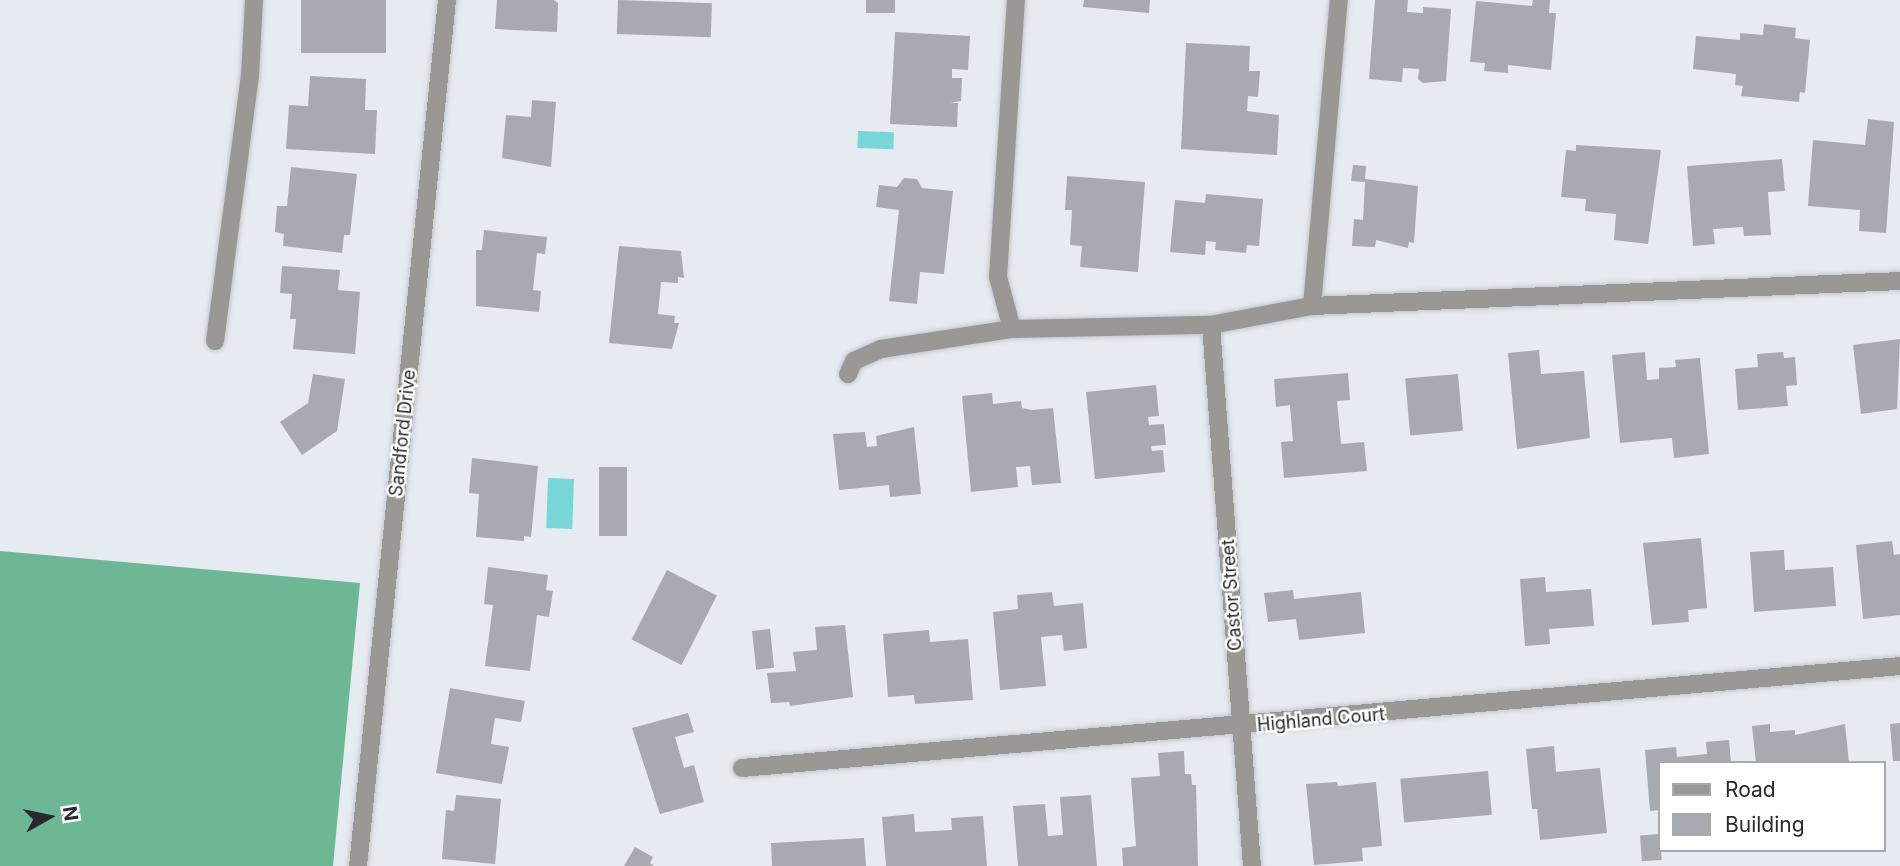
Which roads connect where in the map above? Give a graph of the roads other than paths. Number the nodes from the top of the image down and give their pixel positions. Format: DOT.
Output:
graph roads {
  1 [pos="254,0"];
  2 [pos="447,0"];
  3 [pos="1016,0"];
  4 [pos="1339,0"];
  5 [pos="1900,281"];
  6 [pos="1312,306"];
  7 [pos="1211,325"];
  8 [pos="1012,329"];
  9 [pos="215,341"];
  10 [pos="848,374"];
  11 [pos="1900,666"];
  12 [pos="1242,727"];
  13 [pos="742,768"];
  14 [pos="358,866"];
  15 [pos="1252,866"];
  1 -- 9 [label="street"];
  2 -- 14 [label="street, Sandford Drive"];
  3 -- 8 [label="street"];
  4 -- 6 [label="street"];
  5 -- 6 [label="street"];
  6 -- 7 [label="street"];
  7 -- 8 [label="street"];
  7 -- 12 [label="street, Castor Street"];
  8 -- 10 [label="street"];
  11 -- 12 [label="street, Highland Court"];
  12 -- 13 [label="street, Highland Court"];
  12 -- 15 [label="street, Castor Street"];
}
